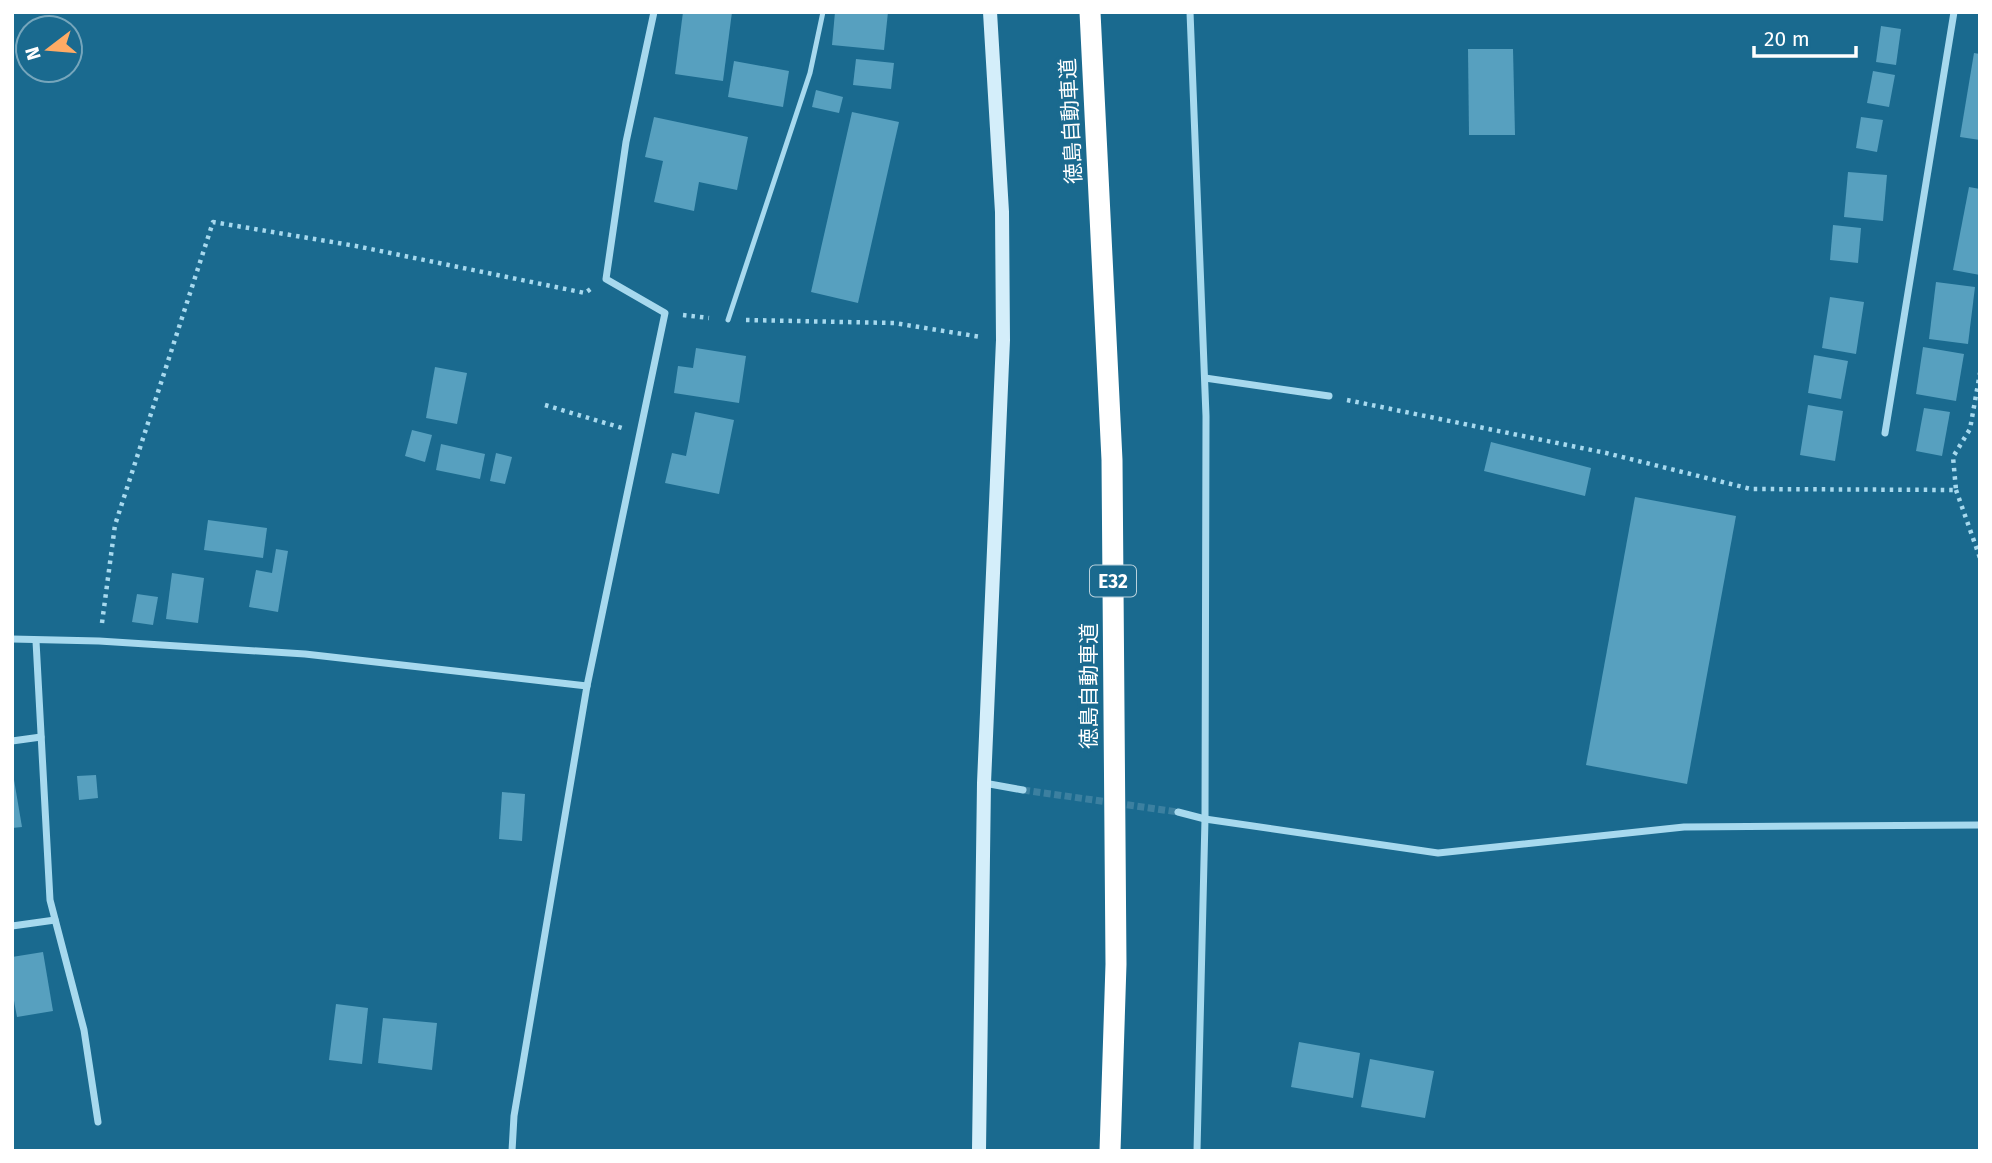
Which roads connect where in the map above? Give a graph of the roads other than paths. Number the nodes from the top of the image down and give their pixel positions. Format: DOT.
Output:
graph roads {
  1 [pos="654,12"];
  2 [pos="823,12"];
  3 [pos="990,12"];
  4 [pos="1090,12"];
  5 [pos="1190,12"];
  6 [pos="1954,12"];
  7 [pos="728,320"];
  8 [pos="1205,378"];
  9 [pos="1329,396"];
  10 [pos="1885,433"];
  11 [pos="12,639"];
  12 [pos="36,642"];
  13 [pos="587,686"];
  14 [pos="41,737"];
  15 [pos="12,741"];
  16 [pos="984,783"];
  17 [pos="1023,790"];
  18 [pos="1178,812"];
  19 [pos="1205,819"];
  20 [pos="1980,825"];
  21 [pos="55,920"];
  22 [pos="12,926"];
  23 [pos="98,1122"];
  24 [pos="512,1151"];
  25 [pos="979,1151"];
  26 [pos="1110,1151"];
  27 [pos="1198,1151"];
  1 -- 13 [label="street"];
  2 -- 7 [label="lane"];
  3 -- 16 [label="street"];
  4 -- 26 [label="highway, 徳島自動車道 / E32"];
  5 -- 8 [label="street"];
  6 -- 10 [label="street"];
  8 -- 9 [label="street"];
  8 -- 19 [label="street"];
  11 -- 12 [label="street"];
  12 -- 13 [label="street"];
  12 -- 14 [label="street"];
  13 -- 24 [label="street"];
  14 -- 15 [label="street"];
  14 -- 21 [label="street"];
  16 -- 17 [label="street"];
  16 -- 25 [label="street"];
  18 -- 19 [label="street"];
  19 -- 20 [label="street"];
  19 -- 27 [label="street"];
  21 -- 22 [label="street"];
  21 -- 23 [label="street"];
}
